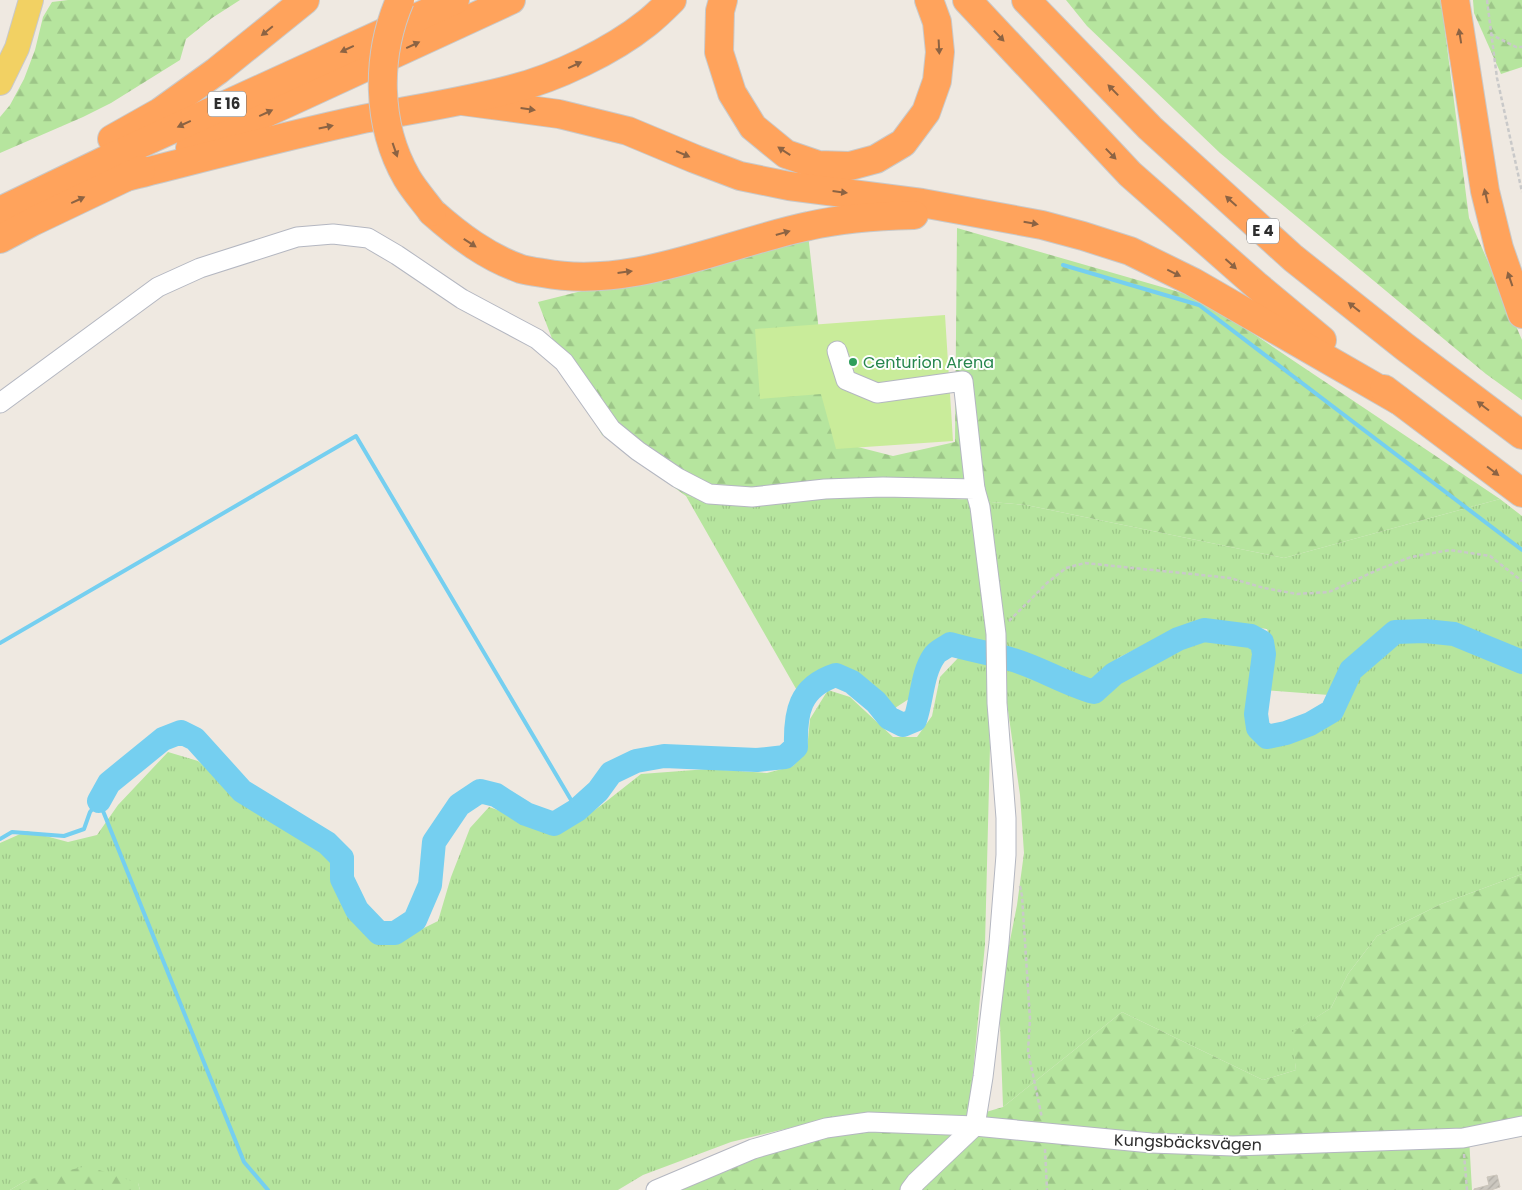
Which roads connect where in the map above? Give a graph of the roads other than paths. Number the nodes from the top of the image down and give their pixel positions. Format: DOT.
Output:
graph roads {
  1 [pos="30,0"];
  2 [pos="305,0"];
  3 [pos="400,0"];
  4 [pos="455,0"];
  5 [pos="511,0"];
  6 [pos="672,0"];
  7 [pos="723,0"];
  8 [pos="929,0"];
  9 [pos="966,0"];
  10 [pos="1026,0"];
  11 [pos="1455,0"];
  12 [pos="0,83"];
  13 [pos="462,101"];
  14 [pos="126,177"];
  15 [pos="0,210"];
  16 [pos="983,214"];
  17 [pos="0,239"];
  18 [pos="1522,314"];
  19 [pos="837,351"];
  20 [pos="1398,400"];
  21 [pos="0,403"];
  22 [pos="1522,435"];
  23 [pos="975,489"];
  24 [pos="1522,493"];
  25 [pos="975,1126"];
  26 [pos="1522,1126"];
  27 [pos="656,1190"];
  28 [pos="910,1190"];
  1 -- 12 [label="main road"];
  2 -- 15 [label="highway, one-way"];
  3 -- 16 [label="highway, one-way, bridge"];
  4 -- 15 [label="highway, E 16, one-way"];
  14 -- 5 [label="highway, E 16, one-way"];
  13 -- 6 [label="highway, one-way"];
  8 -- 7 [label="highway, one-way"];
  9 -- 20 [label="highway, one-way"];
  22 -- 10 [label="highway, E 4, one-way"];
  18 -- 11 [label="highway, one-way"];
  14 -- 13 [label="highway, one-way"];
  13 -- 16 [label="highway, one-way"];
  17 -- 14 [label="highway, E 16, one-way"];
  16 -- 20 [label="highway, one-way"];
  19 -- 23 [label="street"];
  20 -- 24 [label="highway, one-way"];
  21 -- 23 [label="street"];
  23 -- 25 [label="street"];
  25 -- 26 [label="street, Kungsbäcksvägen"];
  25 -- 27 [label="street, Kungsbäcksvägen"];
  25 -- 28 [label="street"];
}
